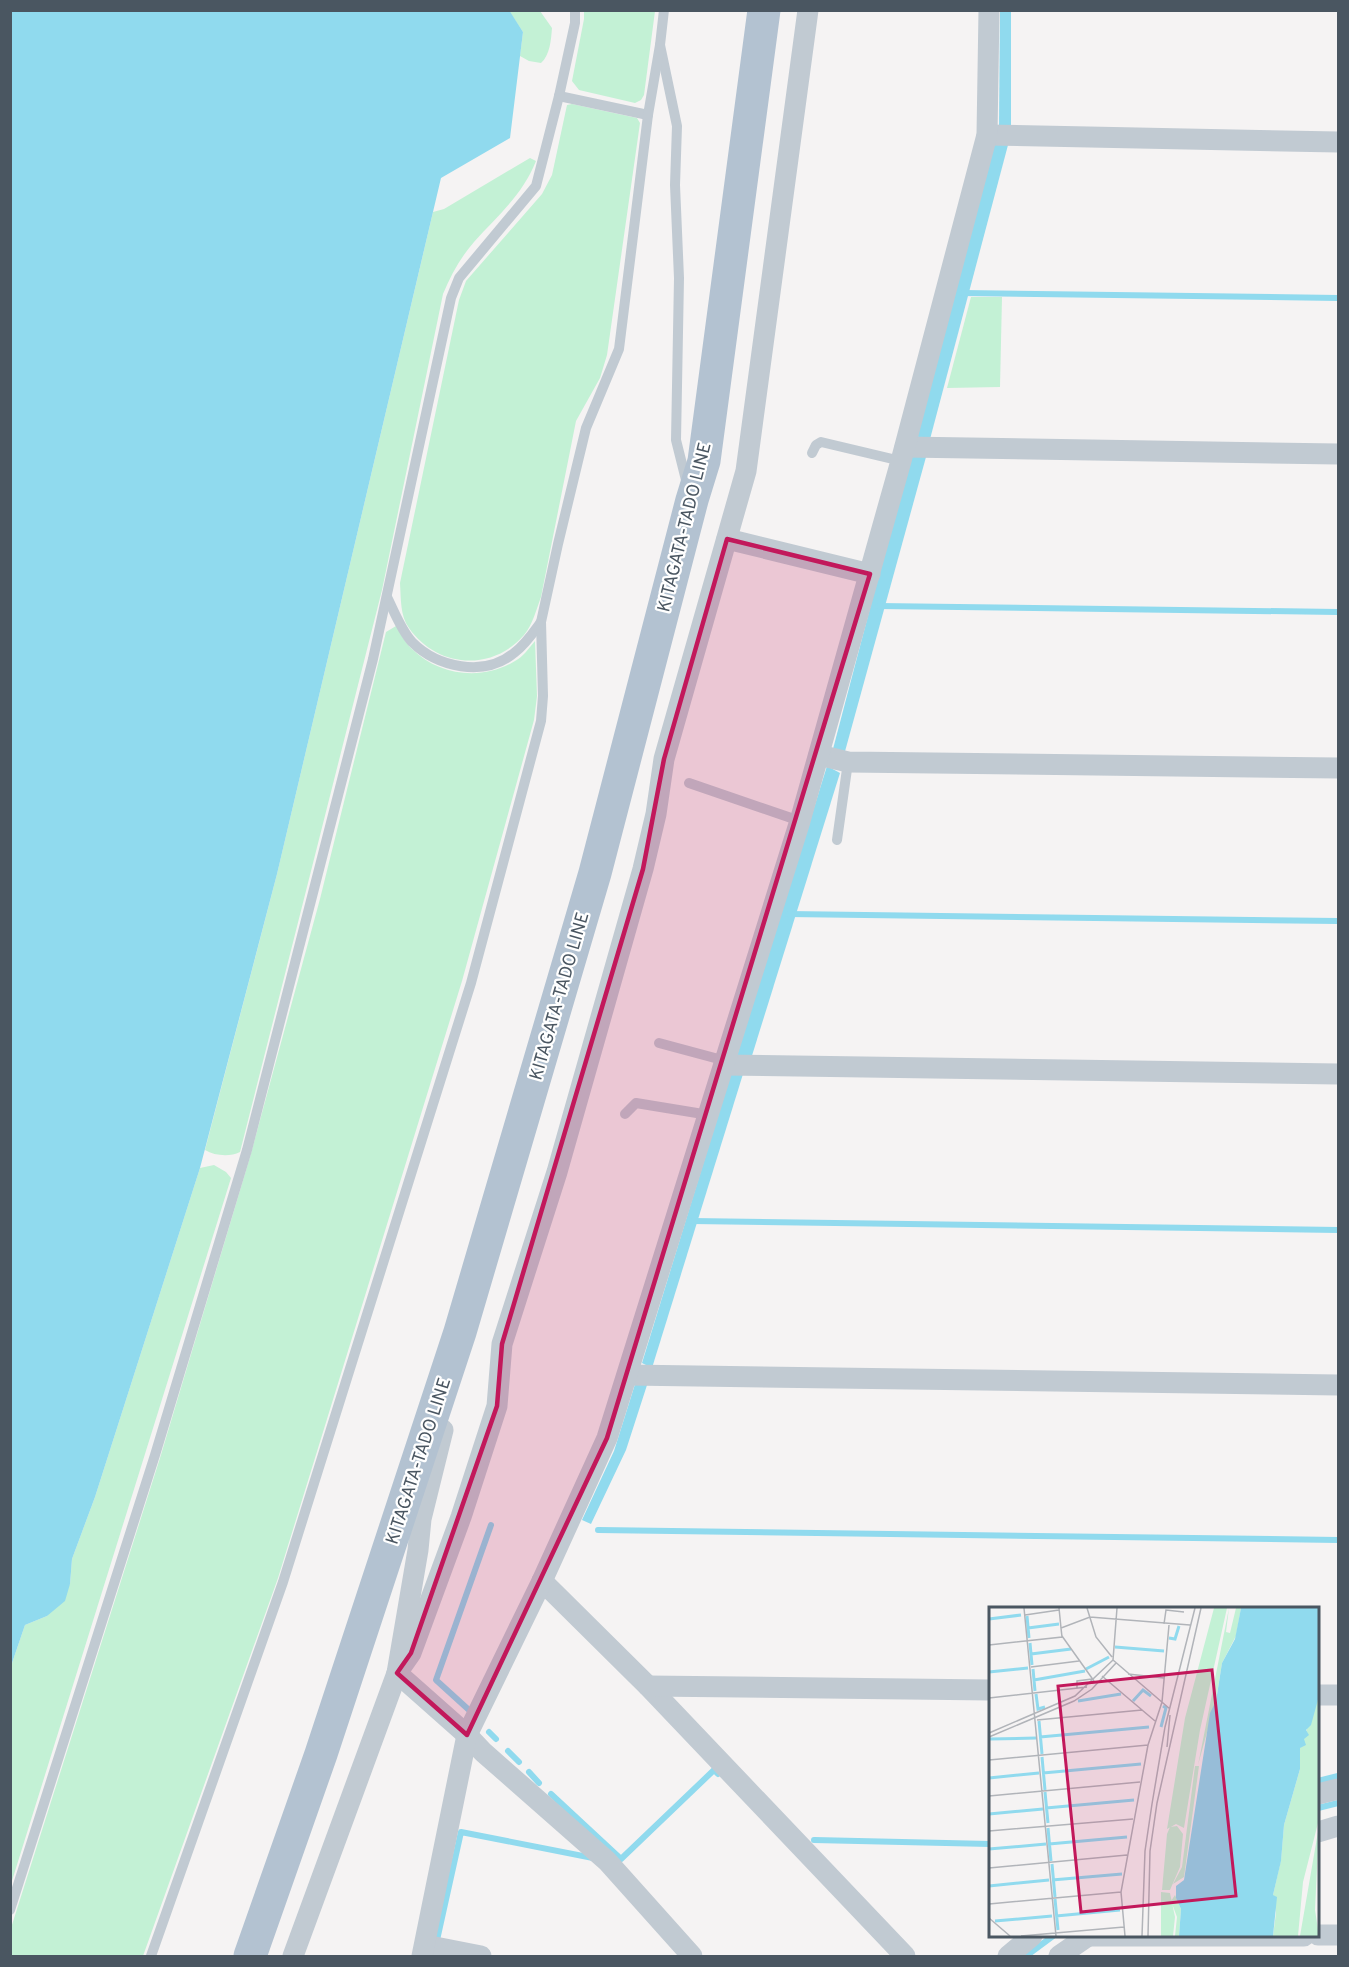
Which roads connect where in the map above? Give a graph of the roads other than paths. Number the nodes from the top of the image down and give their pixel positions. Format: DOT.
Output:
graph roads {
  1 [pos="574,10"];
  2 [pos="664,10"];
  3 [pos="764,10"];
  4 [pos="808,10"];
  5 [pos="989,10"];
  6 [pos="660,45"];
  7 [pos="559,96"];
  8 [pos="648,115"];
  9 [pos="987,135"];
  10 [pos="1338,142"];
  11 [pos="812,453"];
  12 [pos="903,454"];
  13 [pos="1338,454"];
  14 [pos="692,500"];
  15 [pos="727,539"];
  16 [pos="870,574"];
  17 [pos="387,597"];
  18 [pos="541,622"];
  19 [pos="819,755"];
  20 [pos="848,762"];
  21 [pos="1338,768"];
  22 [pos="689,783"];
  23 [pos="800,822"];
  24 [pos="837,840"];
  25 [pos="659,1043"];
  26 [pos="725,1063"];
  27 [pos="1338,1074"];
  28 [pos="625,1114"];
  29 [pos="709,1115"];
  30 [pos="460,1332"];
  31 [pos="628,1375"];
  32 [pos="1338,1385"];
  33 [pos="542,1581"];
  34 [pos="397,1672"];
  35 [pos="648,1686"];
  36 [pos="989,1690"];
  37 [pos="1319,1695"];
  38 [pos="1338,1695"];
  39 [pos="467,1735"];
  40 [pos="1338,1789"];
  41 [pos="1319,1794"];
  42 [pos="1338,1826"];
  43 [pos="1319,1831"];
  44 [pos="10,1910"];
  45 [pos="1319,1935"];
  46 [pos="1338,1935"];
  47 [pos="1030,1937"];
  48 [pos="1087,1937"];
  49 [pos="1180,1937"];
  50 [pos="424,1951"];
  51 [pos="151,1956"];
  52 [pos="250,1956"];
  53 [pos="293,1956"];
  54 [pos="481,1956"];
  55 [pos="692,1956"];
  56 [pos="904,1956"];
  57 [pos="1008,1956"];
  58 [pos="1059,1956"];
  59 [pos="1180,1956"];
  1 -- 7 [label="lane"];
  2 -- 6 [label="lane"];
  3 -- 14 [label="main road, KITAGATA-TADO LINE"];
  4 -- 15 [label="street"];
  5 -- 9 [label="street"];
  6 -- 8 [label="lane"];
  6 -- 14 [label="lane"];
  7 -- 8 [label="lane"];
  7 -- 17 [label="lane"];
  8 -- 18 [label="lane"];
  9 -- 10 [label="street"];
  9 -- 12 [label="street"];
  11 -- 12 [label="lane"];
  12 -- 13 [label="street"];
  12 -- 16 [label="street"];
  14 -- 30 [label="main road, KITAGATA-TADO LINE"];
  15 -- 16 [label="street"];
  15 -- 34 [label="street"];
  16 -- 19 [label="street"];
  17 -- 18 [label="lane"];
  17 -- 44 [label="lane"];
  18 -- 51 [label="lane"];
  19 -- 20 [label="street"];
  19 -- 23 [label="street"];
  20 -- 21 [label="street"];
  20 -- 24 [label="lane"];
  22 -- 23 [label="lane"];
  23 -- 26 [label="street"];
  25 -- 26 [label="lane"];
  26 -- 27 [label="street"];
  26 -- 29 [label="street"];
  28 -- 29 [label="lane"];
  29 -- 31 [label="street"];
  30 -- 34 [label="street"];
  30 -- 52 [label="main road, KITAGATA-TADO LINE"];
  31 -- 32 [label="street"];
  31 -- 33 [label="street"];
  33 -- 35 [label="street"];
  33 -- 39 [label="street"];
  34 -- 39 [label="street"];
  34 -- 53 [label="street"];
  35 -- 36 [label="street"];
  35 -- 56 [label="street"];
  37 -- 38 [label="street"];
  39 -- 50 [label="street"];
  39 -- 55 [label="street"];
  40 -- 41 [label="street"];
  42 -- 43 [label="street"];
  45 -- 46 [label="street"];
  47 -- 57 [label="street"];
  48 -- 58 [label="street"];
  49 -- 59 [label="street"];
  50 -- 54 [label="street"];
}
